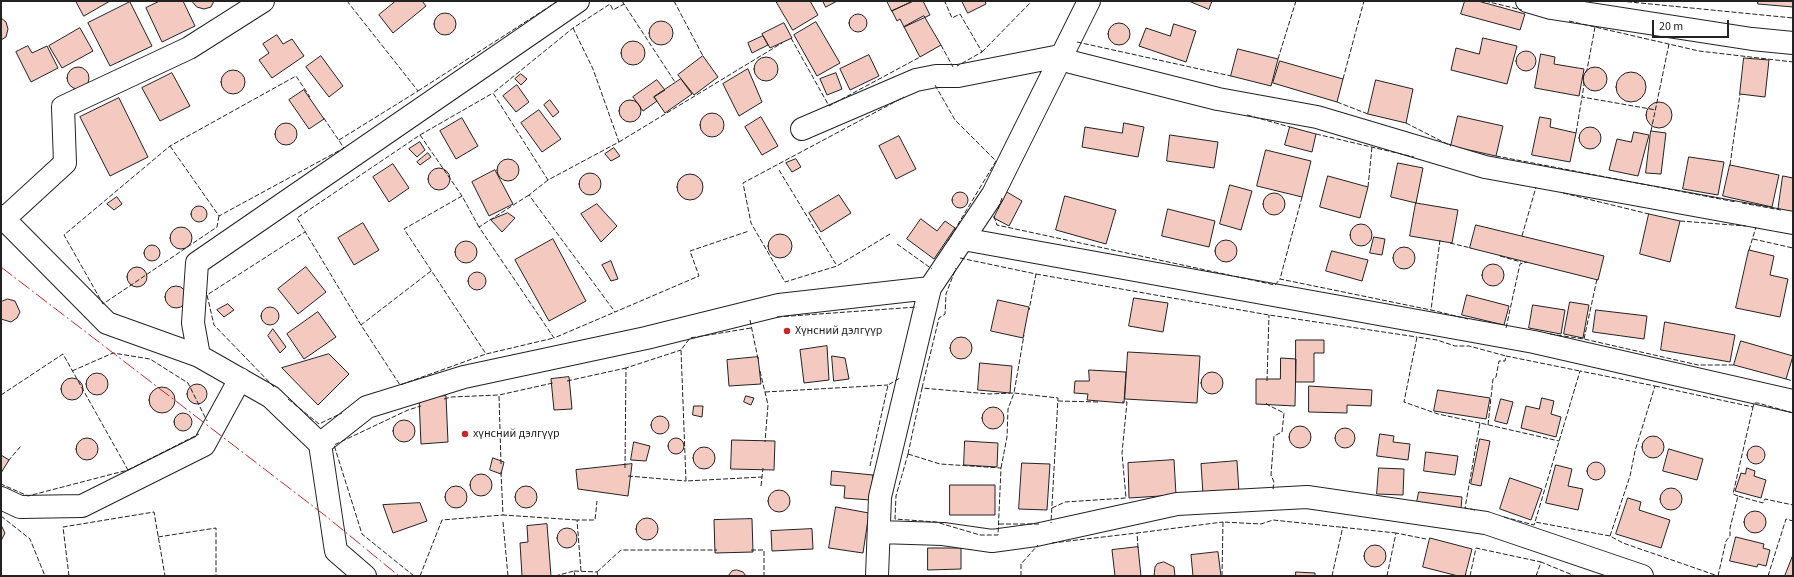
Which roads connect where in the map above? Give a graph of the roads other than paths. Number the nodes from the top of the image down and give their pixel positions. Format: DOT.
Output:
graph roads {
  1 [pos="263,1"];
  2 [pos="578,1"];
  3 [pos="1089,1"];
  4 [pos="1527,1"];
  5 [pos="1793,44"];
  6 [pos="1060,56"];
  7 [pos="802,129"];
  8 [pos="3,217"];
  9 [pos="1793,224"];
  10 [pos="963,238"];
  11 [pos="930,288"];
  12 [pos="199,356"];
  13 [pos="240,379"];
  14 [pos="1793,401"];
  15 [pos="320,444"];
  16 [pos="1,498"];
  17 [pos="879,532"];
  18 [pos="364,576"];
  19 [pos="877,576"];
  20 [pos="1642,576"];
  1 -- 8 [label="street"];
  2 -- 12 [label="street"];
  3 -- 6 [label="street"];
  4 -- 5 [label="street"];
  6 -- 7 [label="street"];
  6 -- 9 [label="street"];
  6 -- 10 [label="street"];
  8 -- 12 [label="street"];
  10 -- 11 [label="street"];
  10 -- 14 [label="street"];
  11 -- 15 [label="street"];
  11 -- 17 [label="street"];
  12 -- 13 [label="street"];
  13 -- 15 [label="street"];
  13 -- 16 [label="street"];
  15 -- 18 [label="street"];
  17 -- 19 [label="street"];
  17 -- 20 [label="street"];
}
